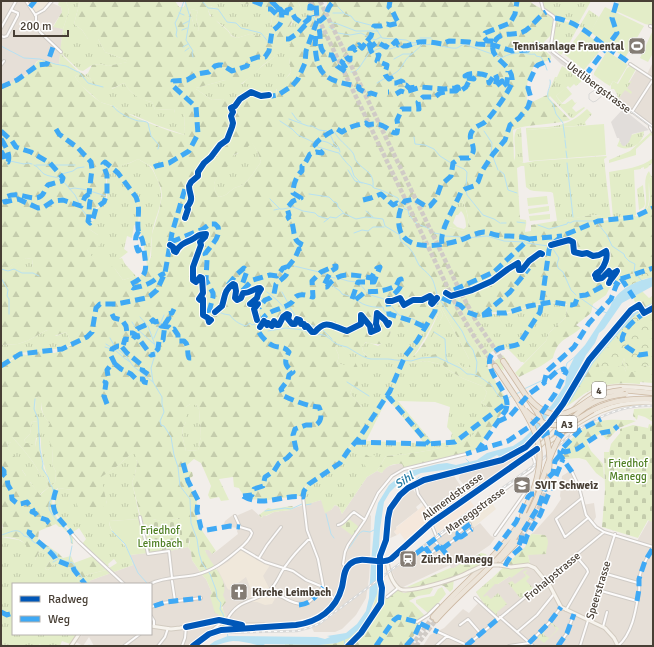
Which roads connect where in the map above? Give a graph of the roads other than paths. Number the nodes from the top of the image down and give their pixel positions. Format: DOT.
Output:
graph roads {
  1 [pos="16,1"];
  2 [pos="26,1"];
  3 [pos="52,1"];
  4 [pos="542,1"];
  5 [pos="12,10"];
  6 [pos="35,15"];
  7 [pos="650,26"];
  8 [pos="653,27"];
  9 [pos="1,28"];
  10 [pos="1,36"];
  11 [pos="61,52"];
  12 [pos="4,61"];
  13 [pos="630,64"];
  14 [pos="1,65"];
  15 [pos="652,80"];
  16 [pos="632,112"];
  17 [pos="650,126"];
  18 [pos="653,127"];
  19 [pos="653,132"];
  20 [pos="502,360"];
  21 [pos="495,366"];
  22 [pos="653,394"];
  23 [pos="625,395"];
  24 [pos="528,397"];
  25 [pos="517,399"];
  26 [pos="653,403"];
  27 [pos="558,426"];
  28 [pos="562,433"];
  29 [pos="537,449"];
  30 [pos="530,453"];
  31 [pos="466,454"];
  32 [pos="549,472"];
  33 [pos="572,472"];
  34 [pos="522,476"];
  35 [pos="417,489"];
  36 [pos="303,497"];
  37 [pos="536,498"];
  38 [pos="582,498"];
  39 [pos="235,516"];
  40 [pos="140,517"];
  41 [pos="588,518"];
  42 [pos="365,520"];
  43 [pos="431,523"];
  44 [pos="470,524"];
  45 [pos="338,525"];
  46 [pos="281,527"];
  47 [pos="472,529"];
  48 [pos="604,532"];
  49 [pos="72,534"];
  50 [pos="615,534"];
  51 [pos="495,535"];
  52 [pos="458,537"];
  53 [pos="510,537"];
  54 [pos="436,539"];
  55 [pos="310,540"];
  56 [pos="517,542"];
  57 [pos="440,546"];
  58 [pos="653,547"];
  59 [pos="241,548"];
  60 [pos="425,548"];
  61 [pos="442,549"];
  62 [pos="430,554"];
  63 [pos="448,555"];
  64 [pos="576,556"];
  65 [pos="258,558"];
  66 [pos="430,559"];
  67 [pos="387,561"];
  68 [pos="404,563"];
  69 [pos="284,567"];
  70 [pos="346,568"];
  71 [pos="603,573"];
  72 [pos="172,579"];
  73 [pos="546,581"];
  74 [pos="474,582"];
  75 [pos="123,583"];
  76 [pos="152,583"];
  77 [pos="638,583"];
  78 [pos="323,587"];
  79 [pos="400,589"];
  80 [pos="270,590"];
  81 [pos="598,590"];
  82 [pos="554,594"];
  83 [pos="387,597"];
  84 [pos="201,598"];
  85 [pos="475,598"];
  86 [pos="175,601"];
  87 [pos="637,601"];
  88 [pos="336,602"];
  89 [pos="438,605"];
  90 [pos="152,607"];
  91 [pos="561,608"];
  92 [pos="566,611"];
  93 [pos="607,612"];
  94 [pos="574,614"];
  95 [pos="499,618"];
  96 [pos="224,620"];
  97 [pos="588,620"];
  98 [pos="417,622"];
  99 [pos="460,625"];
  100 [pos="153,626"];
  101 [pos="186,627"];
  102 [pos="268,627"];
  103 [pos="603,627"];
  104 [pos="168,628"];
  105 [pos="438,632"];
  106 [pos="517,632"];
  107 [pos="208,634"];
  108 [pos="481,634"];
  109 [pos="79,635"];
  110 [pos="139,635"];
  111 [pos="447,636"];
  112 [pos="529,643"];
  113 [pos="159,645"];
  114 [pos="466,645"];
  115 [pos="580,645"];
  116 [pos="71,646"];
  117 [pos="124,646"];
  118 [pos="182,646"];
  119 [pos="193,646"];
  120 [pos="436,646"];
  121 [pos="509,646"];
  122 [pos="533,646"];
  123 [pos="558,646"];
  124 [pos="584,646"];
  125 [pos="618,646"];
  1 -- 5 [label="street"];
  2 -- 6 [label="street"];
  3 -- 6 [label="street"];
  4 -- 16 [label="street, Uetlibergstrasse"];
  5 -- 9 [label="street"];
  5 -- 10 [label="street"];
  6 -- 11 [label="street"];
  7 -- 8 [label="street"];
  12 -- 14 [label="street"];
  13 -- 15 [label="street"];
  15 -- 16 [label="street"];
  16 -- 17 [label="street, Uetlibergstrasse"];
  17 -- 18 [label="street, Uetlibergstrasse"];
  17 -- 19 [label="street, Uetlibergstrasse"];
  20 -- 24 [label="highway, A3"];
  21 -- 25 [label="highway"];
  22 -- 23 [label="highway, A3"];
  22 -- 23 [label="highway"];
  22 -- 27 [label="main road, Allmendstrasse / 4"];
  23 -- 24 [label="highway, A3, bridge"];
  23 -- 25 [label="highway, bridge"];
  23 -- 37 [label="highway, bridge"];
  24 -- 32 [label="highway, A3, bridge"];
  25 -- 53 [label="highway, bridge"];
  26 -- 28 [label="main road, Allmendstrasse / 4"];
  27 -- 28 [label="main road"];
  27 -- 29 [label="main road, Allmendstrasse / 4"];
  28 -- 29 [label="main road, Allmendstrasse / 4"];
  29 -- 30 [label="main road, Allmendstrasse / 4"];
  30 -- 34 [label="street, Maneggstrasse"];
  30 -- 43 [label="main road, Allmendstrasse / 4"];
  31 -- 42 [label="street"];
  33 -- 38 [label="street"];
  34 -- 51 [label="street"];
  34 -- 54 [label="street, Maneggstrasse"];
  35 -- 43 [label="street"];
  36 -- 55 [label="street"];
  37 -- 53 [label="highway"];
  37 -- 74 [label="highway"];
  38 -- 41 [label="street"];
  38 -- 41 [label="street"];
  39 -- 59 [label="street"];
  40 -- 72 [label="street"];
  41 -- 48 [label="street"];
  42 -- 45 [label="street"];
  42 -- 70 [label="street"];
  43 -- 54 [label="street"];
  43 -- 67 [label="main road, Allmendstrasse / 4"];
  44 -- 52 [label="street"];
  46 -- 65 [label="street"];
  47 -- 52 [label="street"];
  48 -- 50 [label="street"];
  48 -- 64 [label="street, Frohalpstrasse"];
  49 -- 75 [label="street"];
  50 -- 58 [label="street"];
  50 -- 71 [label="street, Speerstrasse"];
  52 -- 61 [label="street"];
  53 -- 74 [label="highway"];
  54 -- 57 [label="street"];
  54 -- 60 [label="street, Maneggstrasse"];
  55 -- 69 [label="street"];
  55 -- 78 [label="street"];
  56 -- 74 [label="highway"];
  57 -- 61 [label="street"];
  57 -- 62 [label="street"];
  58 -- 77 [label="street"];
  59 -- 65 [label="street"];
  59 -- 72 [label="street"];
  60 -- 62 [label="street"];
  60 -- 68 [label="street, Maneggstrasse"];
  61 -- 63 [label="street"];
  62 -- 66 [label="street"];
  64 -- 73 [label="street, Frohalpstrasse"];
  64 -- 92 [label="street"];
  65 -- 69 [label="street"];
  67 -- 70 [label="main road"];
  67 -- 79 [label="main road"];
  69 -- 78 [label="street"];
  69 -- 80 [label="street"];
  70 -- 88 [label="main road"];
  71 -- 77 [label="street"];
  71 -- 81 [label="street, Speerstrasse"];
  72 -- 76 [label="street"];
  72 -- 86 [label="street"];
  73 -- 79 [label="main road, bridge"];
  73 -- 82 [label="main road"];
  73 -- 95 [label="street, Frohalpstrasse"];
  77 -- 87 [label="street"];
  78 -- 80 [label="street"];
  78 -- 88 [label="street"];
  79 -- 83 [label="street"];
  80 -- 96 [label="street"];
  81 -- 87 [label="street"];
  81 -- 97 [label="street, Speerstrasse"];
  82 -- 91 [label="main road"];
  82 -- 106 [label="street"];
  84 -- 86 [label="street"];
  85 -- 95 [label="street"];
  86 -- 90 [label="street"];
  87 -- 125 [label="street"];
  88 -- 102 [label="main road"];
  89 -- 98 [label="street"];
  91 -- 92 [label="main road"];
  91 -- 112 [label="street"];
  92 -- 94 [label="main road"];
  93 -- 103 [label="street"];
  94 -- 97 [label="main road"];
  94 -- 123 [label="street"];
  95 -- 106 [label="street"];
  95 -- 108 [label="street, Frohalpstrasse"];
  96 -- 101 [label="main road"];
  96 -- 102 [label="main road"];
  96 -- 107 [label="street"];
  97 -- 103 [label="main road"];
  97 -- 115 [label="street, Speerstrasse"];
  99 -- 108 [label="street"];
  100 -- 104 [label="main road"];
  101 -- 104 [label="main road"];
  101 -- 118 [label="street"];
  102 -- 107 [label="main road"];
  103 -- 125 [label="main road"];
  104 -- 113 [label="street"];
  105 -- 111 [label="street"];
  106 -- 112 [label="street"];
  107 -- 119 [label="main road"];
  108 -- 114 [label="street, Frohalpstrasse"];
  109 -- 116 [label="main road"];
  110 -- 117 [label="street"];
  111 -- 114 [label="street"];
  111 -- 120 [label="street"];
  112 -- 121 [label="street"];
  112 -- 122 [label="street"];
  115 -- 124 [label="street"];
}
